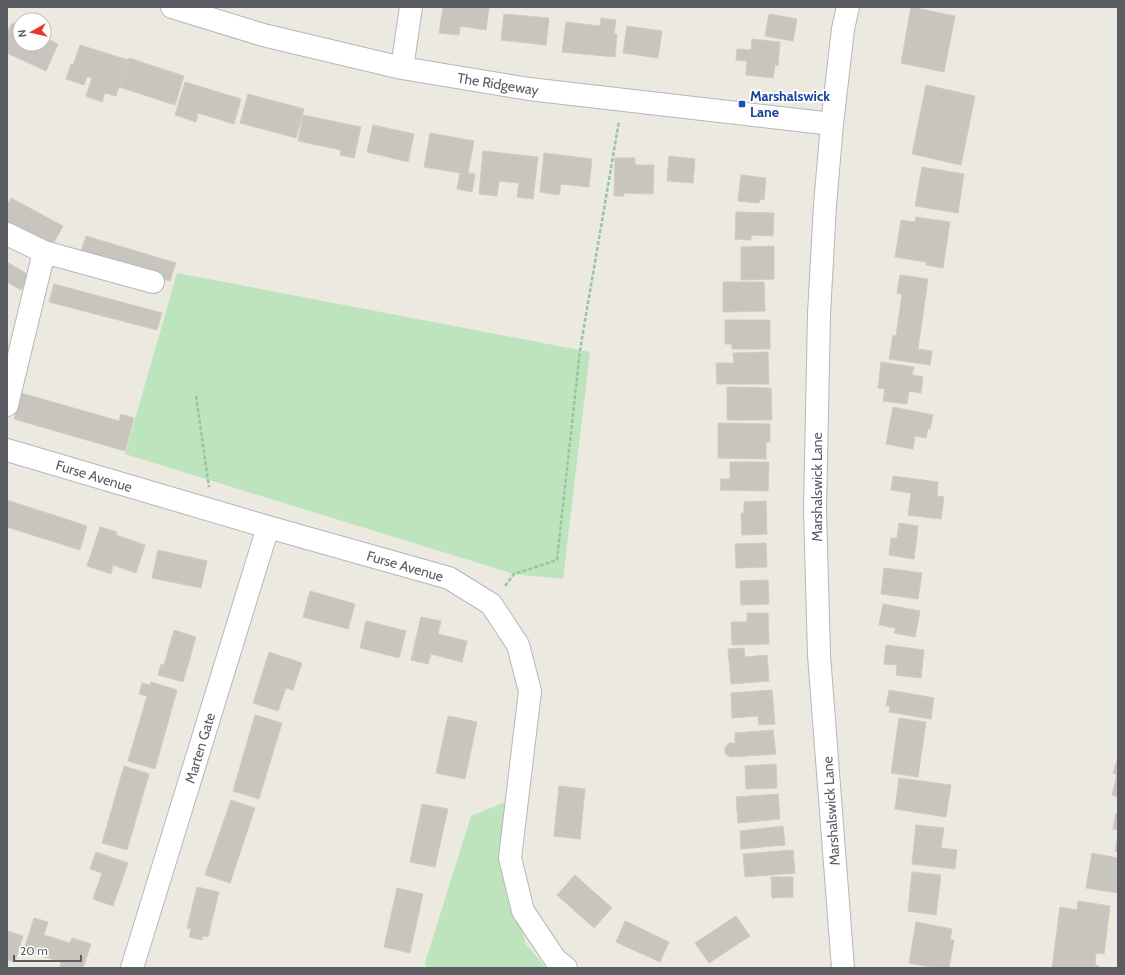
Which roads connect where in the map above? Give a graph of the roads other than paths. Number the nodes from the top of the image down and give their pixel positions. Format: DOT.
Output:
graph roads {
  1 [pos="172,7"];
  2 [pos="411,7"];
  3 [pos="848,7"];
  4 [pos="402,68"];
  5 [pos="832,124"];
  6 [pos="7,234"];
  7 [pos="44,252"];
  8 [pos="152,282"];
  9 [pos="7,405"];
  10 [pos="7,450"];
  11 [pos="268,527"];
  12 [pos="132,968"];
  13 [pos="566,968"];
  14 [pos="842,968"];
  1 -- 4 [label="street, The Ridgeway"];
  2 -- 4 [label="street"];
  3 -- 5 [label="street, Marshalswick Lane"];
  4 -- 5 [label="street, The Ridgeway"];
  5 -- 14 [label="street, Marshalswick Lane"];
  6 -- 7 [label="street"];
  7 -- 8 [label="street"];
  7 -- 9 [label="street"];
  10 -- 11 [label="street, Furse Avenue"];
  11 -- 12 [label="street, Marten Gate"];
  11 -- 13 [label="street, Furse Avenue"];
}
